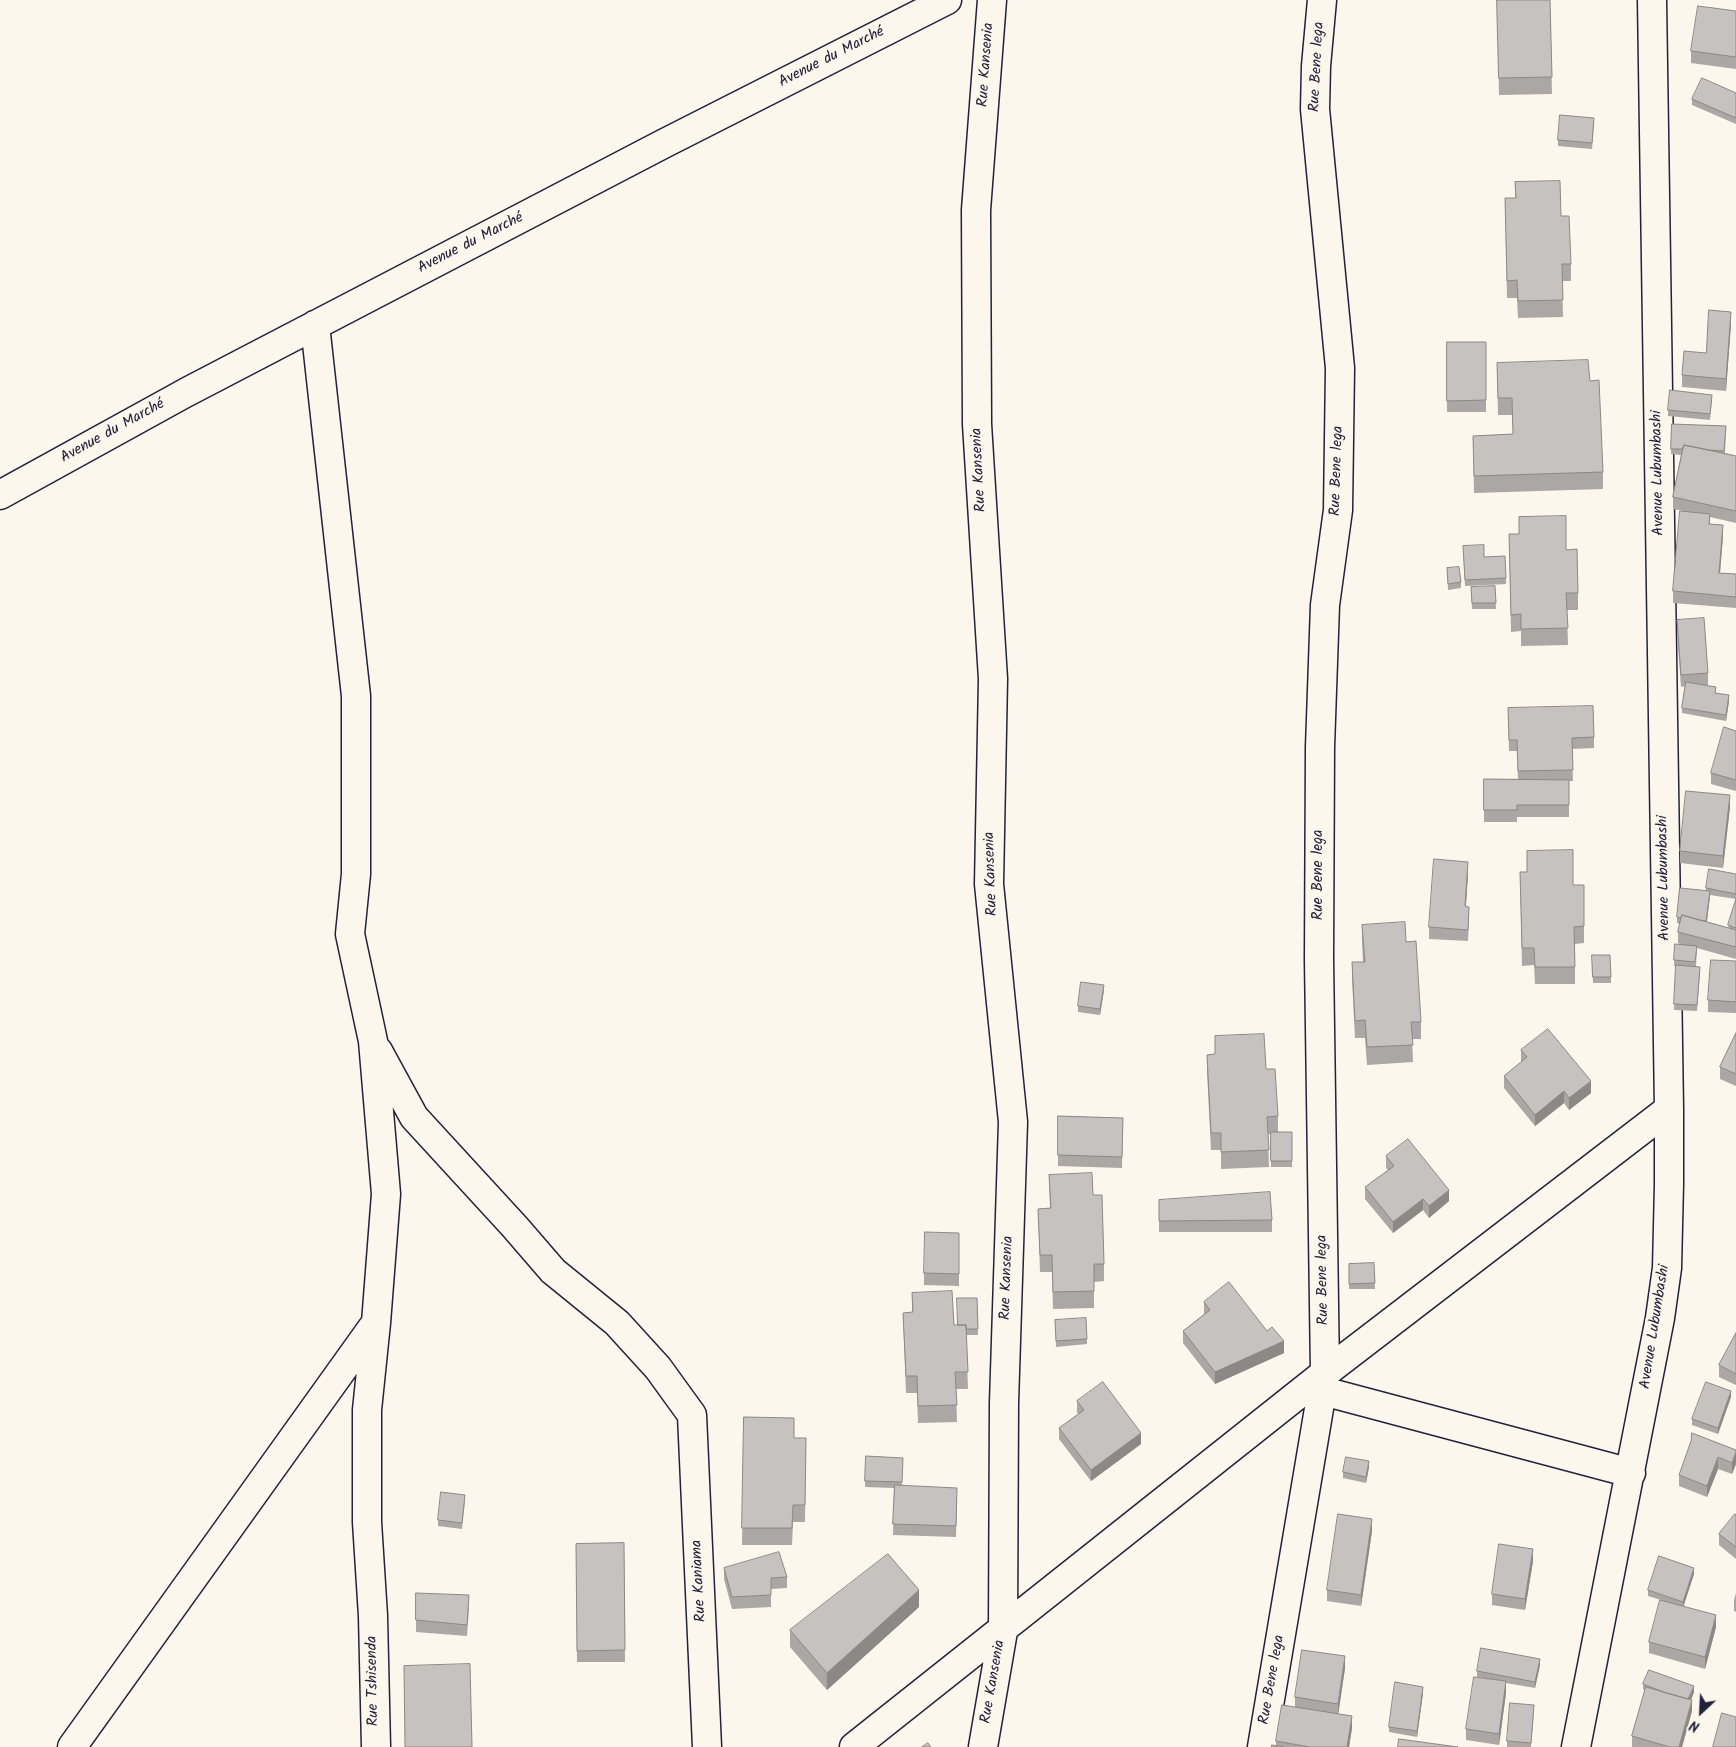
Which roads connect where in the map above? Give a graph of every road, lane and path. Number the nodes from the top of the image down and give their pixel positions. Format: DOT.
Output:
graph roads {
  1 [pos="947,0"];
  2 [pos="992,0"];
  3 [pos="1322,0"];
  4 [pos="1652,0"];
  5 [pos="314,325"];
  6 [pos="0,495"];
  7 [pos="373,1041"];
  8 [pos="1669,1109"];
  9 [pos="376,1323"];
  10 [pos="1324,1382"];
  11 [pos="1630,1473"];
  12 [pos="1003,1630"];
  13 [pos="1583,1745"];
  14 [pos="72,1747"];
  15 [pos="376,1747"];
  16 [pos="707,1747"];
  17 [pos="854,1747"];
  18 [pos="983,1747"];
  19 [pos="1262,1747"];
  1 -- 5 [label="street, Avenue du Marché"];
  2 -- 12 [label="street, Rue Kansenia"];
  3 -- 10 [label="street, Rue Bene lega"];
  4 -- 8 [label="street, Avenue Lubumbashi"];
  5 -- 6 [label="street, Avenue du Marché"];
  5 -- 7 [label="street"];
  7 -- 9 [label="street, Rue Tshisenda"];
  7 -- 16 [label="street, Rue Kaniama"];
  8 -- 10 [label="street"];
  8 -- 11 [label="street, Avenue Lubumbashi"];
  9 -- 14 [label="street"];
  9 -- 15 [label="street, Rue Tshisenda"];
  10 -- 11 [label="street"];
  10 -- 12 [label="street"];
  10 -- 19 [label="street, Rue Bene lega"];
  11 -- 13 [label="street, Avenue Lubumbashi"];
  12 -- 17 [label="street"];
  12 -- 18 [label="street, Rue Kansenia"];
}
